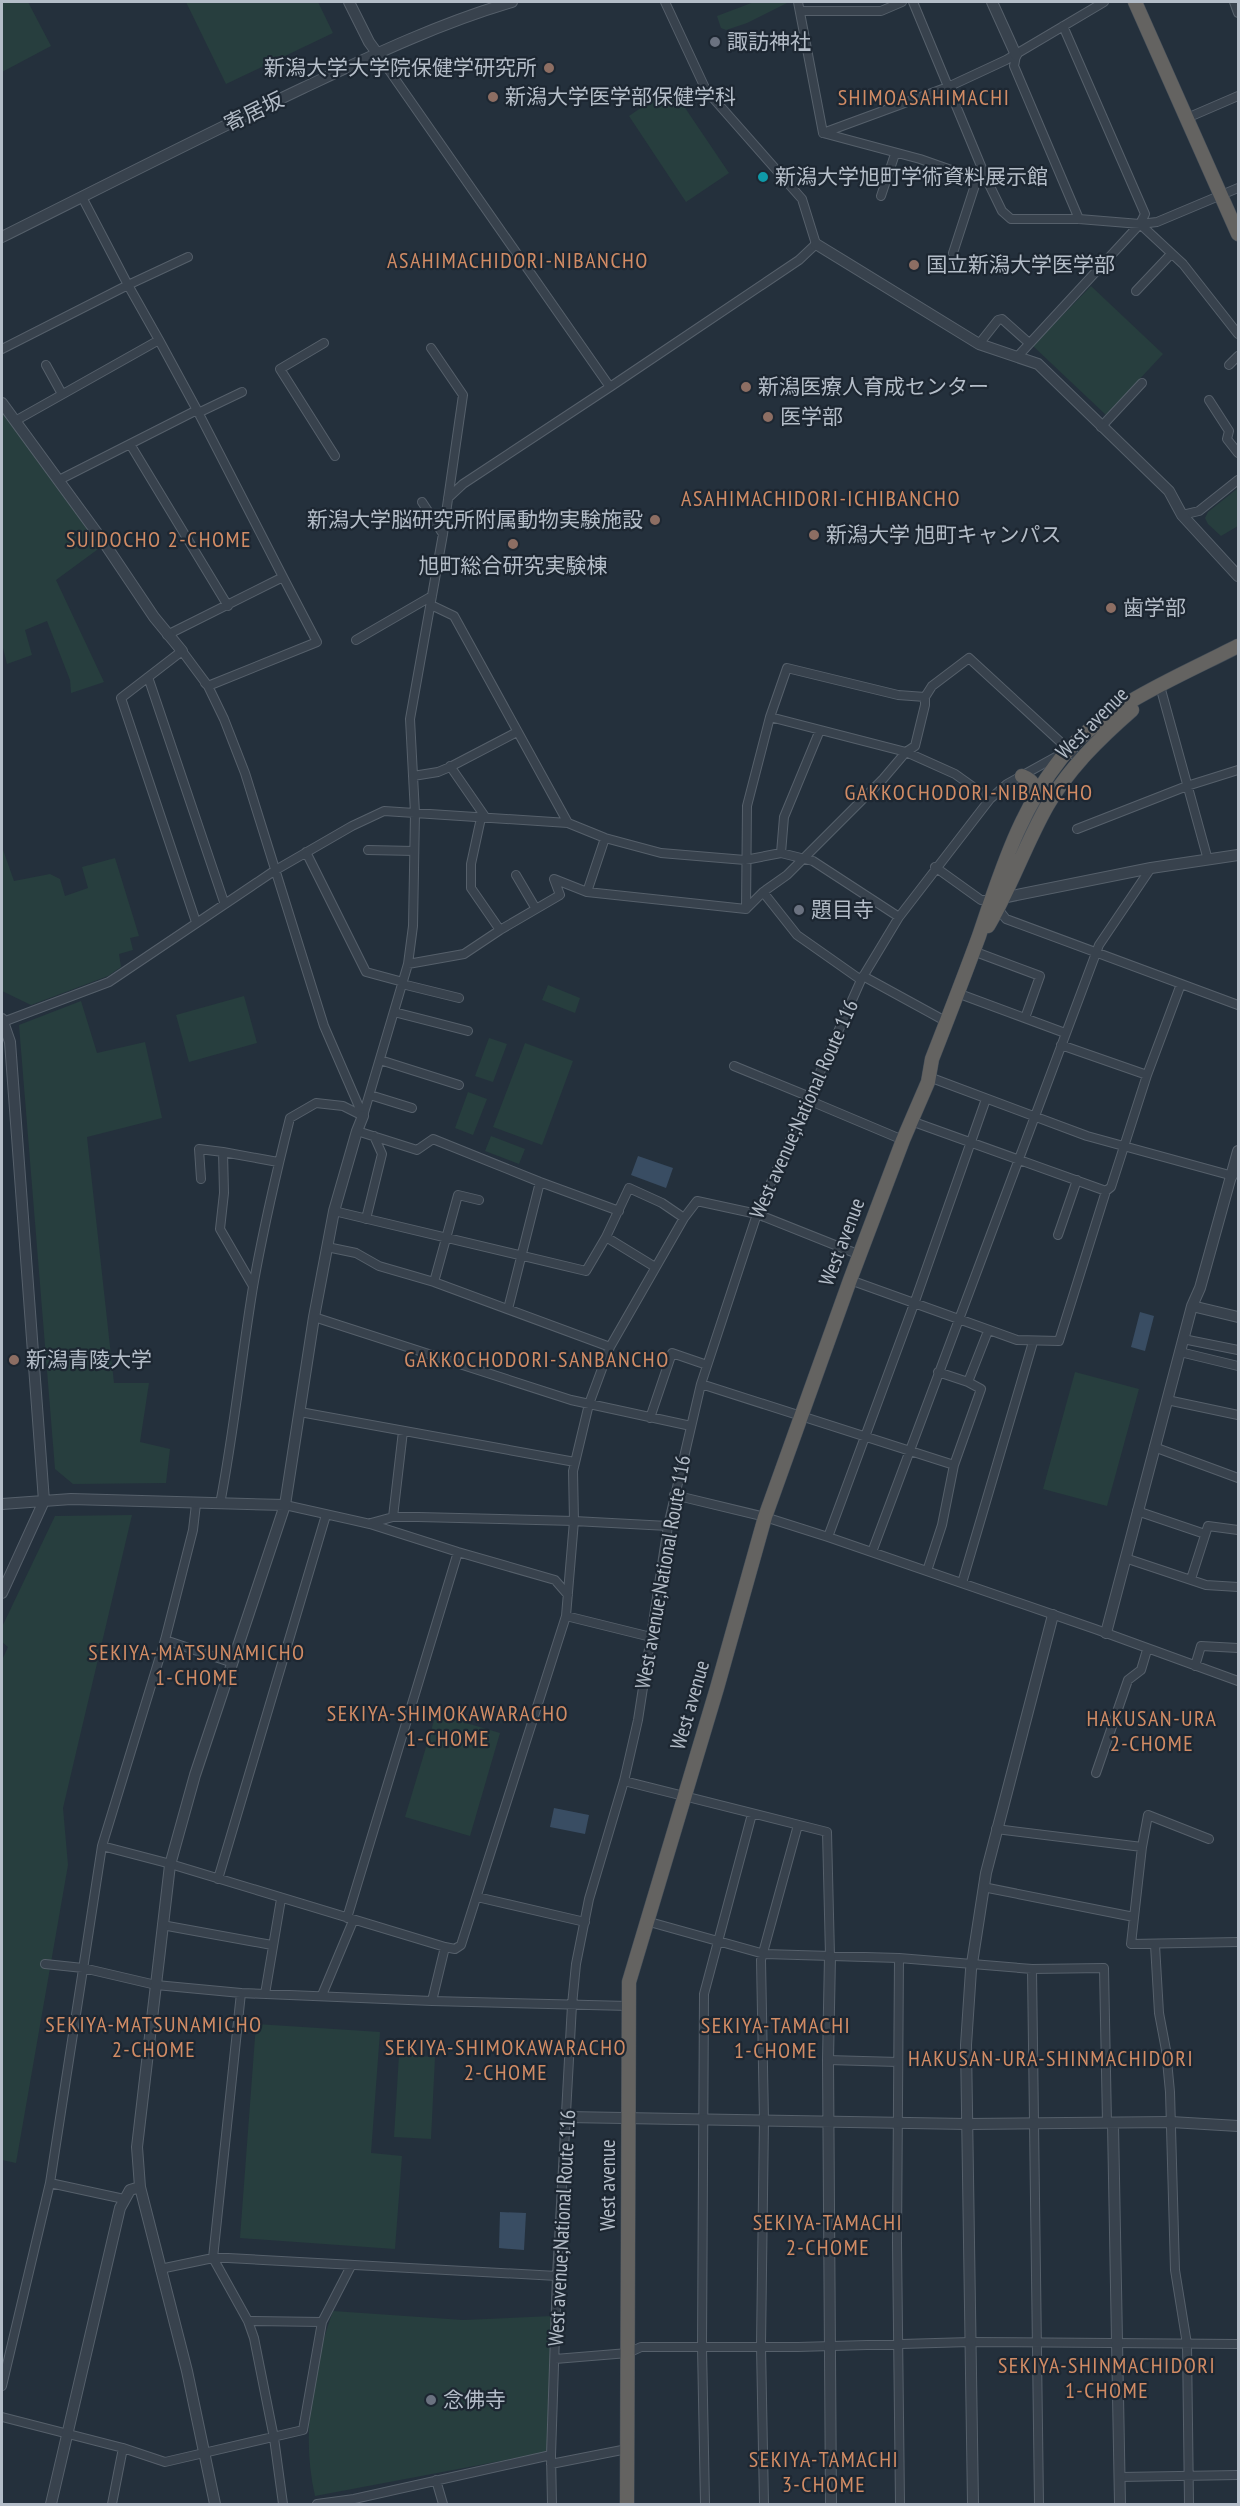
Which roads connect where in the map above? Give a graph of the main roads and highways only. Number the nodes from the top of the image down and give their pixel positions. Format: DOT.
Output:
graph roads {
  1 [pos="1135,2"];
  2 [pos="1239,234"];
  3 [pos="1239,646"];
  4 [pos="1160,686"];
  5 [pos="1022,776"];
  6 [pos="1035,797"];
  7 [pos="998,902"];
  8 [pos="627,2505"];
  1 -- 2 [label="highway"];
  3 -- 4 [label="highway, West avenue"];
  4 -- 6 [label="highway, West avenue"];
  4 -- 7 [label="highway, West avenue"];
  5 -- 6 [label="highway"];
  6 -- 7 [label="highway, West avenue"];
  7 -- 8 [label="highway, West avenue"];
}
